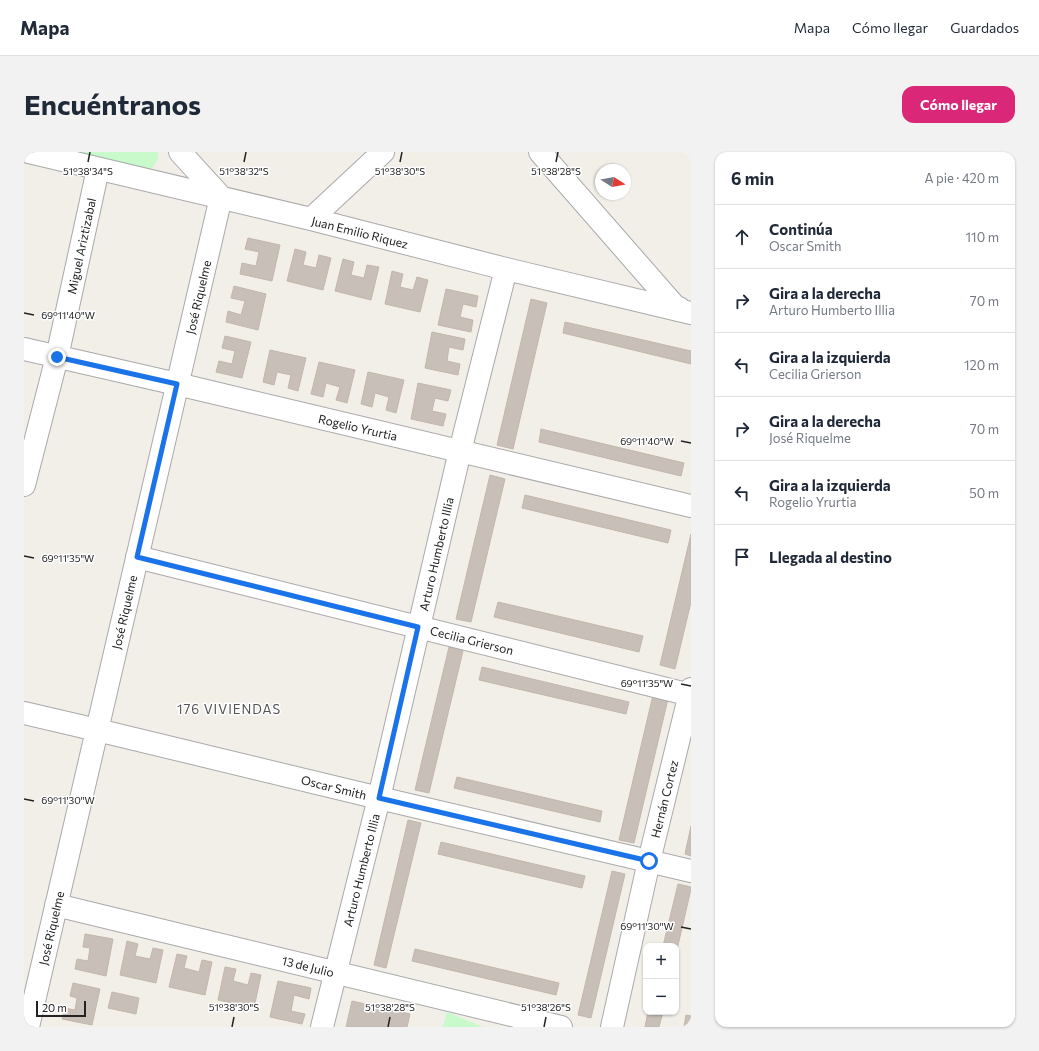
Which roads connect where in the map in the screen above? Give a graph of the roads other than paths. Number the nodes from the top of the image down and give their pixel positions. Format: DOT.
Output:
graph roads {
  1 [pos="29,152"];
  2 [pos="180,152"];
  3 [pos="540,152"];
  4 [pos="370,156"];
  5 [pos="98,169"];
  6 [pos="221,197"];
  7 [pos="311,219"];
  8 [pos="506,269"];
  9 [pos="687,307"];
  10 [pos="24,349"];
  11 [pos="57,357"];
  12 [pos="177,384"];
  13 [pos="460,451"];
  14 [pos="24,485"];
  15 [pos="691,506"];
  16 [pos="137,557"];
  17 [pos="418,627"];
  18 [pos="691,693"];
  19 [pos="24,713"];
  20 [pos="97,730"];
  21 [pos="379,798"];
  22 [pos="649,861"];
  23 [pos="691,871"];
  24 [pos="56,905"];
  25 [pos="335,973"];
  26 [pos="28,1027"];
  27 [pos="322,1027"];
  28 [pos="561,1027"];
  29 [pos="612,1027"];
  1 -- 5 [label="street, Juan Emilio Riquez"];
  2 -- 6 [label="street"];
  3 -- 9 [label="street"];
  4 -- 7 [label="street"];
  5 -- 6 [label="street, Juan Emilio Riquez"];
  5 -- 11 [label="street, Miguel Ariztizabal"];
  6 -- 7 [label="street, Juan Emilio Riquez"];
  6 -- 12 [label="street, José Riquelme"];
  7 -- 8 [label="street, Juan Emilio Riquez"];
  8 -- 9 [label="street, Juan Emilio Riquez"];
  8 -- 13 [label="street, Arturo Humberto Illia"];
  10 -- 11 [label="street, Rogelio Yrurtia"];
  11 -- 12 [label="street, Rogelio Yrurtia"];
  11 -- 14 [label="street, Miguel Ariztizabal"];
  12 -- 13 [label="street, Rogelio Yrurtia"];
  12 -- 16 [label="street, José Riquelme"];
  13 -- 15 [label="street, Rogelio Yrurtia"];
  13 -- 17 [label="street, Arturo Humberto Illia"];
  16 -- 17 [label="street, Cecilia Grierson"];
  16 -- 20 [label="street, José Riquelme"];
  17 -- 18 [label="street, Cecilia Grierson"];
  17 -- 21 [label="street, Arturo Humberto Illia"];
  18 -- 22 [label="street, Hernán Cortez"];
  19 -- 20 [label="street, Oscar Smith"];
  20 -- 21 [label="street, Oscar Smith"];
  20 -- 24 [label="street, José Riquelme"];
  21 -- 22 [label="street, Oscar Smith"];
  21 -- 25 [label="street, Arturo Humberto Illia"];
  22 -- 23 [label="street, Oscar Smith"];
  22 -- 29 [label="street, Hernán Cortez"];
  24 -- 25 [label="street, 13 de Julio"];
  24 -- 26 [label="street, José Riquelme"];
  25 -- 27 [label="street, Arturo Humberto Illia"];
  25 -- 28 [label="street, 13 de Julio"];
}
